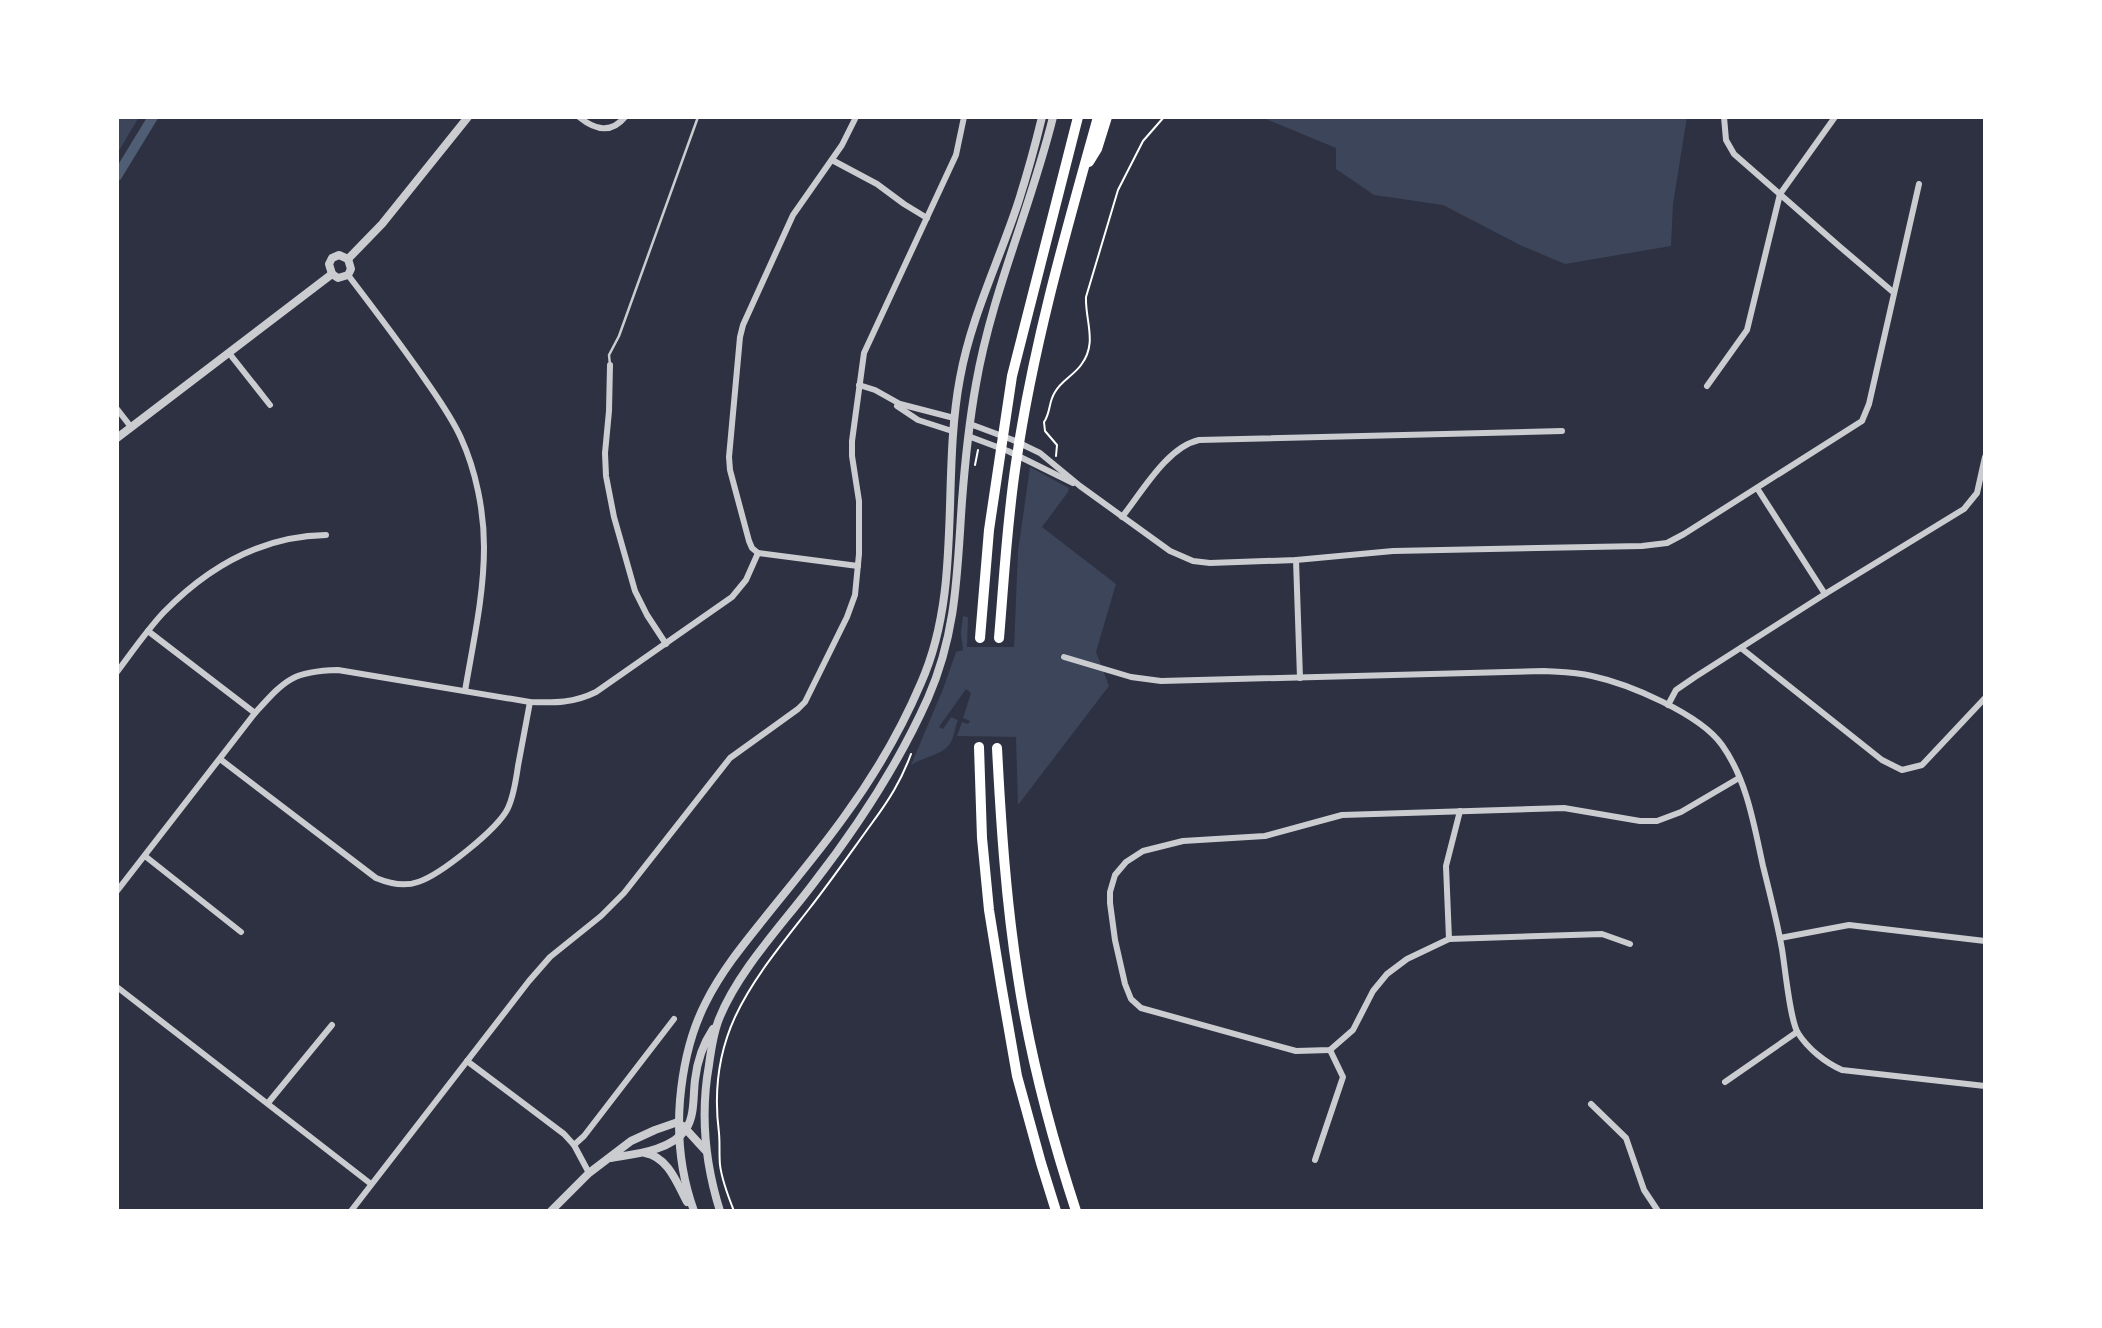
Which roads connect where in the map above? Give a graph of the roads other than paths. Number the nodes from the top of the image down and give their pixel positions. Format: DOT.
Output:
graph roads {
  1 [pos="468,117"];
  2 [pos="579,117"];
  3 [pos="625,117"];
  4 [pos="698,117"];
  5 [pos="856,117"];
  6 [pos="964,117"];
  7 [pos="1042,117"];
  8 [pos="1053,117"];
  9 [pos="1078,117"];
  10 [pos="1098,117"];
  11 [pos="1107,117"];
  12 [pos="1724,117"];
  13 [pos="1835,117"];
  14 [pos="832,160"];
  15 [pos="1083,170"];
  16 [pos="1919,184"];
  17 [pos="1780,194"];
  18 [pos="927,218"];
  19 [pos="348,259"];
  20 [pos="332,274"];
  21 [pos="348,275"];
  22 [pos="1893,292"];
  23 [pos="229,354"];
  24 [pos="610,365"];
  25 [pos="859,385"];
  26 [pos="1707,386"];
  27 [pos="889,399"];
  28 [pos="271,405"];
  29 [pos="117,409"];
  30 [pos="954,418"];
  31 [pos="970,424"];
  32 [pos="131,427"];
  33 [pos="952,431"];
  34 [pos="1562,431"];
  35 [pos="968,436"];
  36 [pos="117,438"];
  37 [pos="1985,457"];
  38 [pos="1757,488"];
  39 [pos="1087,491"];
  40 [pos="1122,517"];
  41 [pos="326,535"];
  42 [pos="758,553"];
  43 [pos="1296,560"];
  44 [pos="858,566"];
  45 [pos="1825,594"];
  46 [pos="148,631"];
  47 [pos="980,638"];
  48 [pos="999,638"];
  49 [pos="666,644"];
  50 [pos="1741,648"];
  51 [pos="1064,657"];
  52 [pos="117,671"];
  53 [pos="1300,678"];
  54 [pos="465,691"];
  55 [pos="1985,698"];
  56 [pos="530,702"];
  57 [pos="1668,705"];
  58 [pos="255,713"];
  59 [pos="979,747"];
  60 [pos="998,748"];
  61 [pos="219,759"];
  62 [pos="1739,778"];
  63 [pos="1460,811"];
  64 [pos="145,856"];
  65 [pos="117,891"];
  66 [pos="241,932"];
  67 [pos="1780,938"];
  68 [pos="1448,939"];
  69 [pos="1985,941"];
  70 [pos="1630,944"];
  71 [pos="117,987"];
  72 [pos="674,1019"];
  73 [pos="719,1020"];
  74 [pos="332,1025"];
  75 [pos="1797,1032"];
  76 [pos="1330,1050"];
  77 [pos="467,1061"];
  78 [pos="1725,1082"];
  79 [pos="1985,1086"];
  80 [pos="268,1103"];
  81 [pos="1591,1104"];
  82 [pos="678,1122"];
  83 [pos="686,1129"];
  84 [pos="679,1136"];
  85 [pos="573,1145"];
  86 [pos="706,1152"];
  87 [pos="640,1153"];
  88 [pos="611,1158"];
  89 [pos="1315,1160"];
  90 [pos="589,1172"];
  91 [pos="371,1184"];
  92 [pos="351,1211"];
  93 [pos="551,1211"];
  94 [pos="692,1211"];
  95 [pos="720,1211"];
  96 [pos="1056,1211"];
  97 [pos="1076,1211"];
  98 [pos="1658,1211"];
  1 -- 19 [label="street"];
  2 -- 3 [label="street"];
  4 -- 24 [label="lane"];
  5 -- 14 [label="street"];
  6 -- 18 [label="street"];
  7 -- 30 [label="street"];
  8 -- 31 [label="street"];
  9 -- 47 [label="highway"];
  10 -- 15 [label="highway"];
  11 -- 15 [label="highway"];
  12 -- 17 [label="street"];
  13 -- 17 [label="street"];
  14 -- 18 [label="street"];
  14 -- 42 [label="street"];
  15 -- 48 [label="highway"];
  16 -- 22 [label="street"];
  17 -- 22 [label="street"];
  17 -- 26 [label="street"];
  18 -- 25 [label="street"];
  19 -- 20 [label="street"];
  19 -- 21 [label="street"];
  20 -- 21 [label="street"];
  20 -- 23 [label="street"];
  21 -- 54 [label="street"];
  22 -- 38 [label="street"];
  23 -- 28 [label="street"];
  23 -- 32 [label="street"];
  24 -- 49 [label="street"];
  25 -- 27 [label="street"];
  25 -- 44 [label="street"];
  27 -- 30 [label="street"];
  27 -- 33 [label="street"];
  29 -- 32 [label="street"];
  30 -- 31 [label="street"];
  30 -- 33 [label="street"];
  31 -- 35 [label="street"];
  31 -- 39 [label="street"];
  32 -- 36 [label="street"];
  33 -- 35 [label="street"];
  33 -- 82 [label="street"];
  34 -- 40 [label="street"];
  35 -- 39 [label="street"];
  35 -- 73 [label="street"];
  37 -- 45 [label="street"];
  38 -- 43 [label="street"];
  38 -- 45 [label="street"];
  39 -- 40 [label="street"];
  40 -- 43 [label="street"];
  41 -- 46 [label="street"];
  42 -- 44 [label="street"];
  42 -- 49 [label="street"];
  43 -- 53 [label="street"];
  44 -- 77 [label="street"];
  45 -- 50 [label="street"];
  46 -- 52 [label="street"];
  46 -- 58 [label="street"];
  49 -- 56 [label="street"];
  50 -- 55 [label="street"];
  50 -- 57 [label="street"];
  51 -- 53 [label="street"];
  53 -- 57 [label="street"];
  54 -- 56 [label="street"];
  54 -- 58 [label="street"];
  56 -- 61 [label="street"];
  57 -- 62 [label="street"];
  58 -- 61 [label="street"];
  59 -- 96 [label="highway"];
  60 -- 97 [label="highway"];
  61 -- 64 [label="street"];
  62 -- 63 [label="street"];
  62 -- 67 [label="street"];
  63 -- 68 [label="street"];
  63 -- 76 [label="street"];
  64 -- 65 [label="street"];
  64 -- 66 [label="street"];
  67 -- 69 [label="street"];
  67 -- 75 [label="street"];
  68 -- 70 [label="street"];
  68 -- 76 [label="street"];
  71 -- 80 [label="street"];
  72 -- 85 [label="street"];
  73 -- 83 [label="street"];
  73 -- 86 [label="street"];
  74 -- 80 [label="street"];
  75 -- 78 [label="street"];
  75 -- 79 [label="street"];
  76 -- 89 [label="street"];
  77 -- 85 [label="street"];
  77 -- 91 [label="street"];
  80 -- 91 [label="street"];
  81 -- 98 [label="street"];
  82 -- 83 [label="street"];
  82 -- 84 [label="street"];
  82 -- 88 [label="street"];
  83 -- 84 [label="street"];
  83 -- 86 [label="street"];
  84 -- 87 [label="street"];
  84 -- 94 [label="street"];
  85 -- 90 [label="street"];
  86 -- 95 [label="street"];
  87 -- 88 [label="street"];
  87 -- 94 [label="street"];
  88 -- 90 [label="street"];
  90 -- 93 [label="street"];
  91 -- 92 [label="street"];
}
